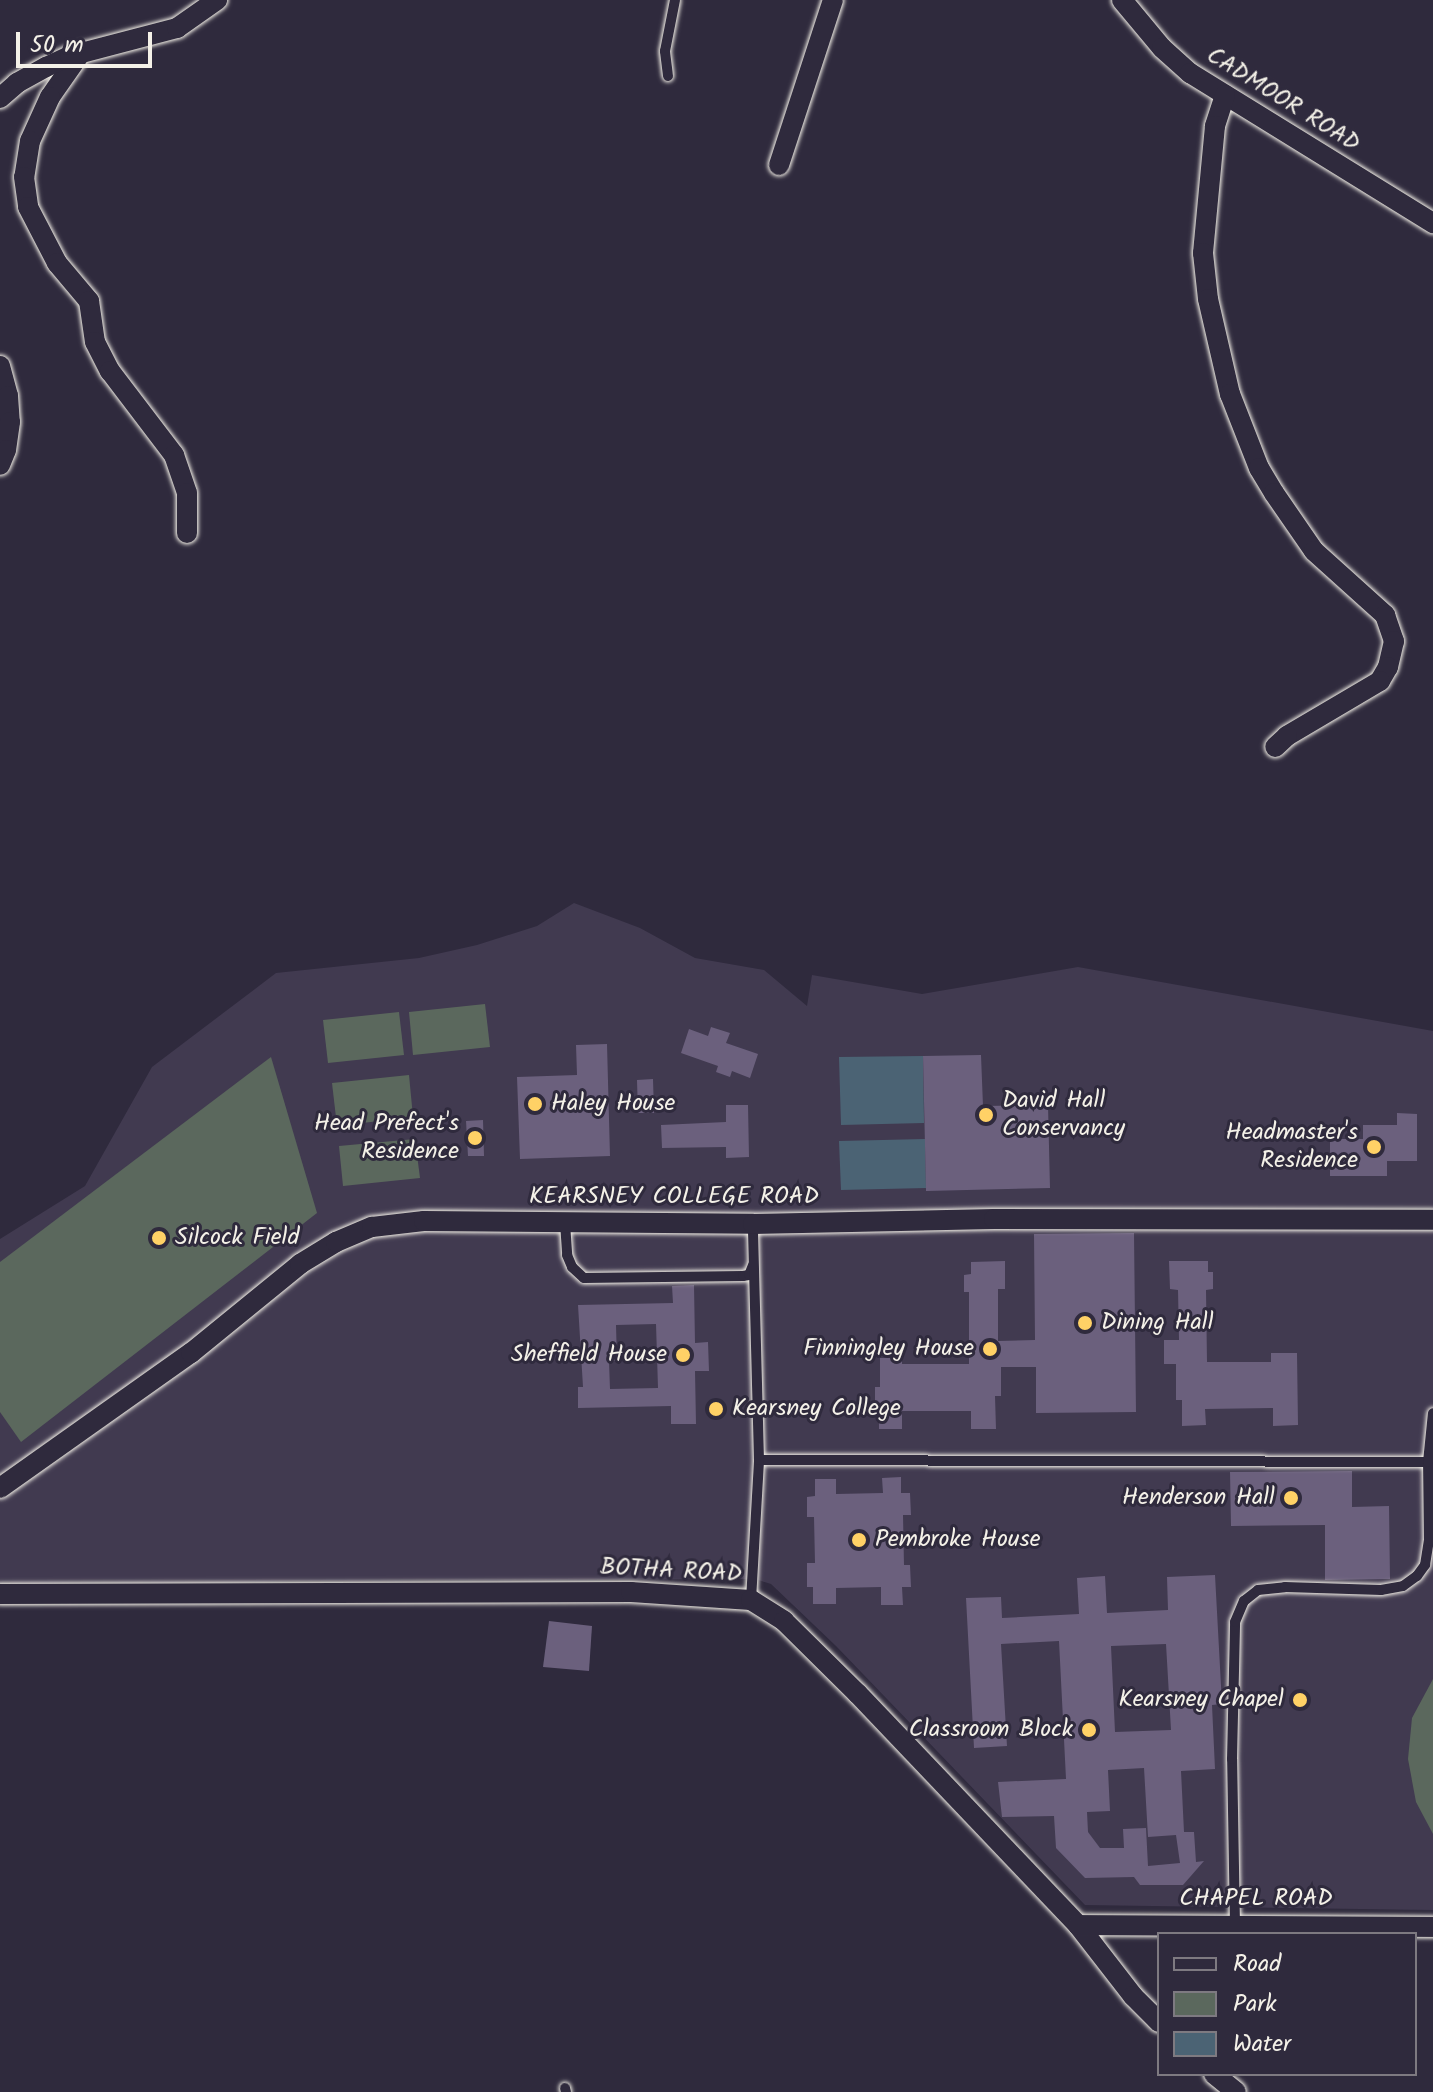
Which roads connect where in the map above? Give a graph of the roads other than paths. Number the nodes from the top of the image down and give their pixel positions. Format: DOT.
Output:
graph roads {
  1 [pos="217,0"];
  2 [pos="675,0"];
  3 [pos="833,0"];
  4 [pos="1122,0"];
  5 [pos="80,54"];
  6 [pos="668,76"];
  7 [pos="1225,95"];
  8 [pos="0,98"];
  9 [pos="779,165"];
  10 [pos="1433,223"];
  11 [pos="0,366"];
  12 [pos="0,465"];
  13 [pos="187,533"];
  14 [pos="1275,747"];
  15 [pos="1433,1220"];
  16 [pos="565,1223"];
  17 [pos="753,1224"];
  18 [pos="754,1263"];
  19 [pos="1433,1413"];
  20 [pos="759,1460"];
  21 [pos="1428,1462"];
  22 [pos="0,1488"];
  23 [pos="1430,1499"];
  24 [pos="1431,1541"];
  25 [pos="0,1594"];
  26 [pos="751,1600"];
  27 [pos="1078,1925"];
  28 [pos="1235,1925"];
  29 [pos="1433,1927"];
  30 [pos="1157,2020"];
  31 [pos="1216,2076"];
  32 [pos="1236,2092"];
  1 -- 5 [label="street"];
  2 -- 6 [label="lane"];
  3 -- 9 [label="street"];
  4 -- 7 [label="street, CADMOOR ROAD"];
  5 -- 8 [label="street"];
  5 -- 13 [label="street"];
  7 -- 10 [label="street, CADMOOR ROAD"];
  7 -- 14 [label="street"];
  11 -- 12 [label="street"];
  15 -- 17 [label="street, KEARSNEY COLLEGE ROAD"];
  16 -- 17 [label="street, KEARSNEY COLLEGE ROAD"];
  16 -- 18 [label="lane"];
  16 -- 22 [label="street, KEARSNEY COLLEGE ROAD"];
  17 -- 18 [label="lane"];
  18 -- 20 [label="lane"];
  19 -- 21 [label="lane"];
  20 -- 21 [label="lane"];
  20 -- 26 [label="lane"];
  21 -- 23 [label="lane"];
  23 -- 24 [label="lane"];
  24 -- 28 [label="lane"];
  25 -- 26 [label="street, BOTHA ROAD"];
  26 -- 27 [label="street, BOTHA ROAD"];
  27 -- 28 [label="street, CHAPEL ROAD"];
  27 -- 30 [label="street, BOTHA ROAD"];
  28 -- 29 [label="street, CHAPEL ROAD"];
  31 -- 32 [label="street"];
}
